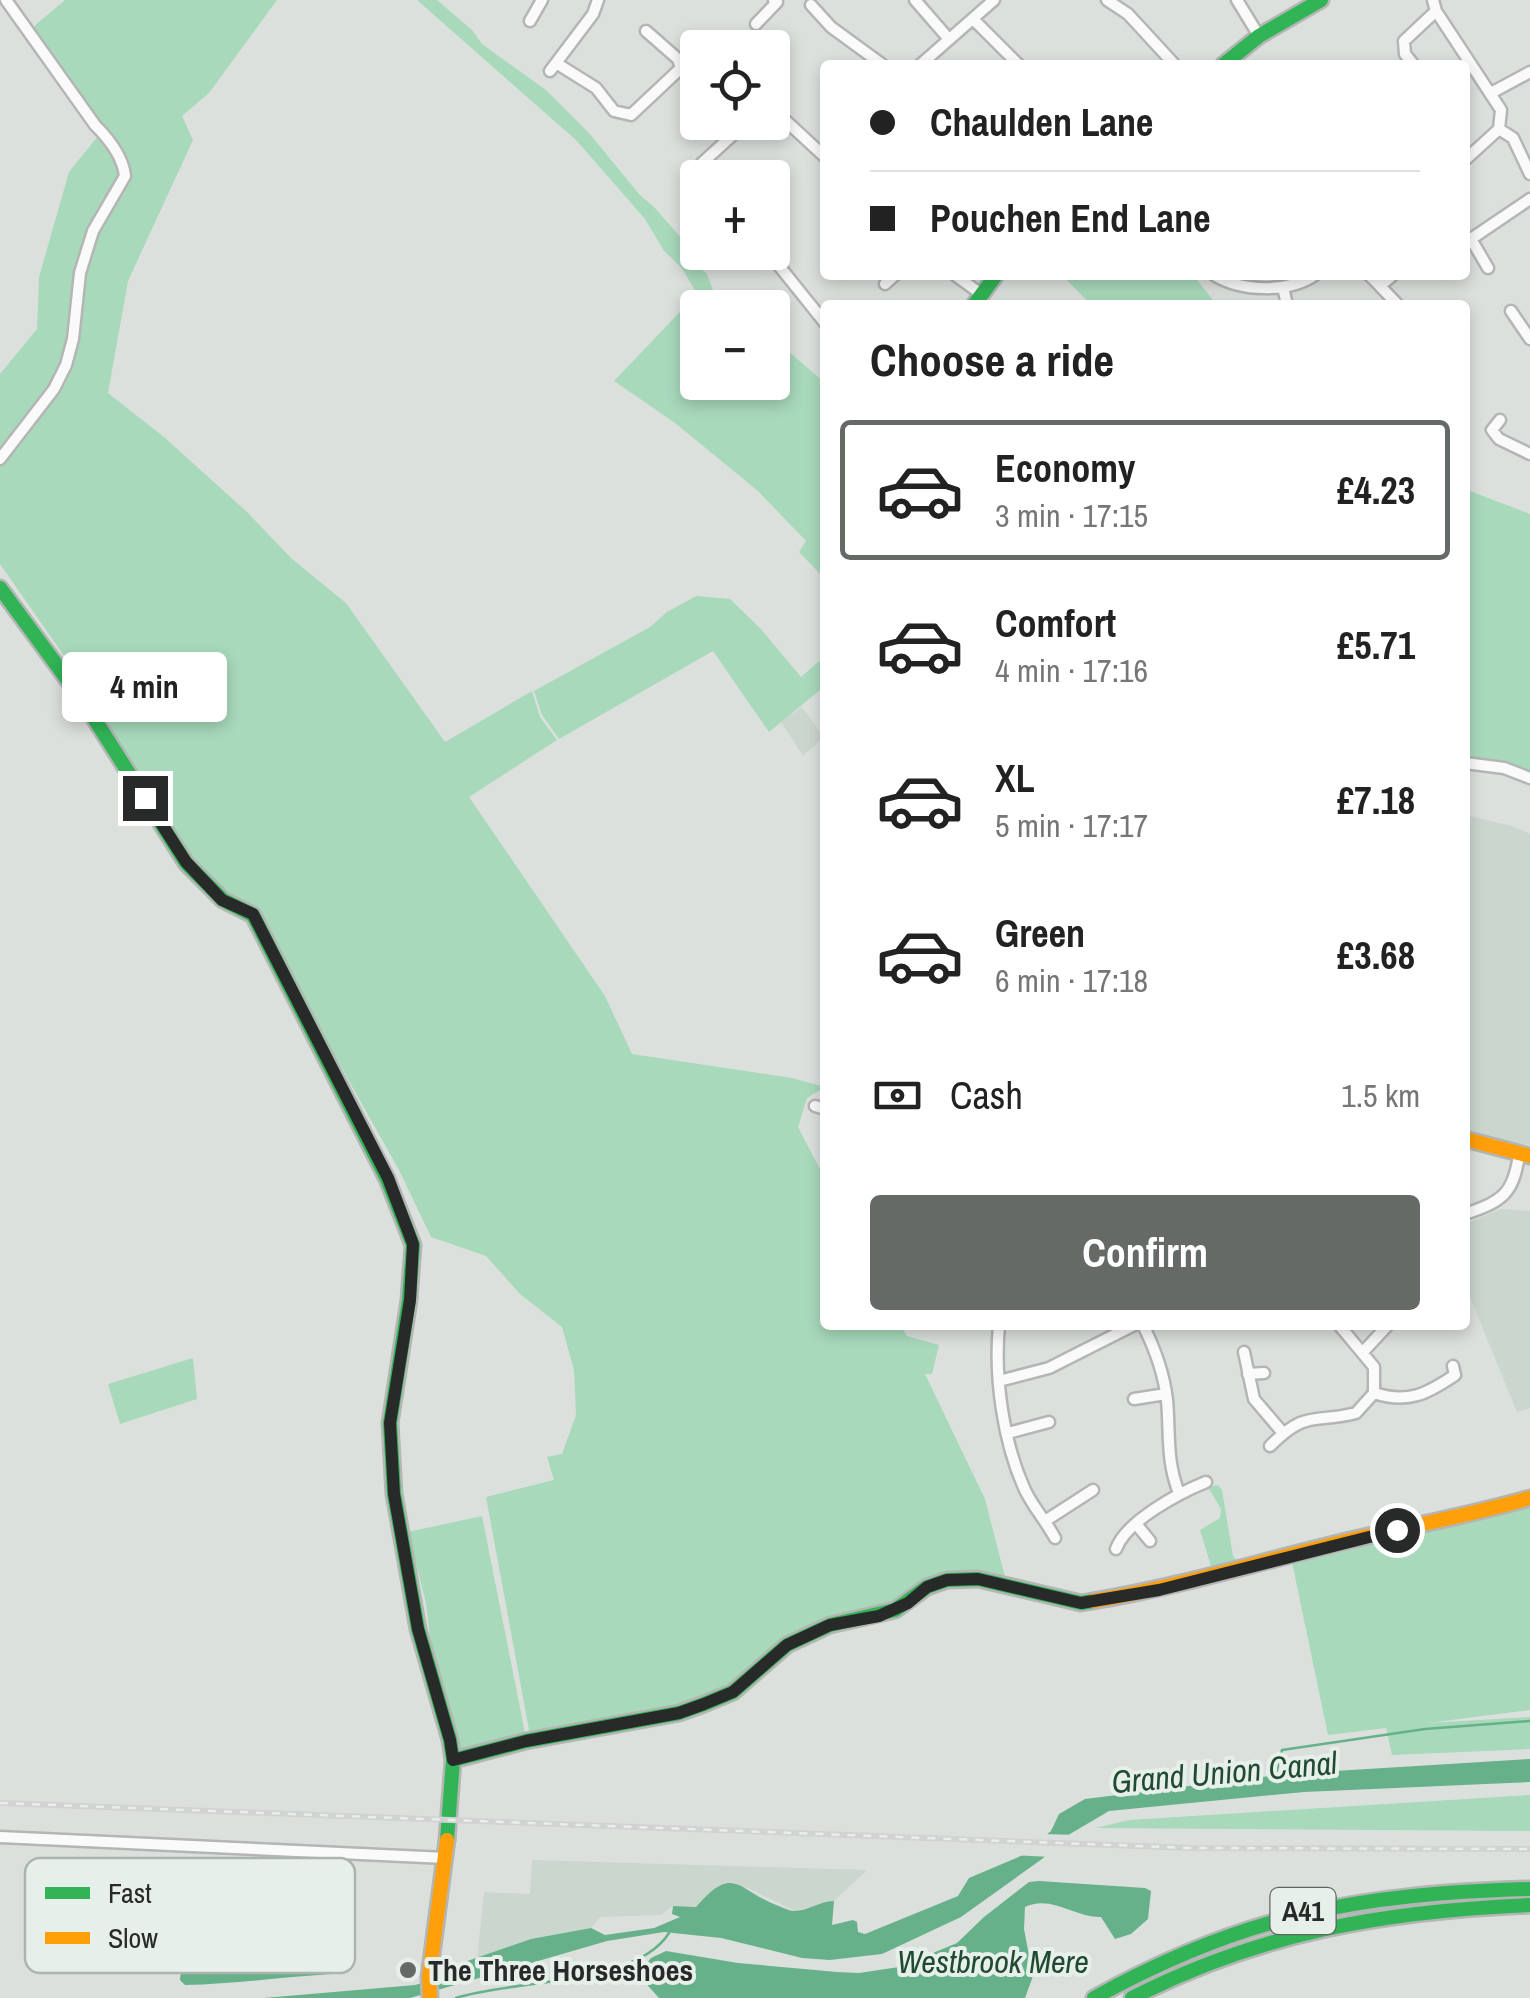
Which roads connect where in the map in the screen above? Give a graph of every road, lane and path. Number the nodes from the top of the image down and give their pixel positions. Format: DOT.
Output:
graph roads {
  1 [pos="6,0"];
  2 [pos="542,0"];
  3 [pos="598,0"];
  4 [pos="915,0"];
  5 [pos="994,0"];
  6 [pos="1107,0"];
  7 [pos="1237,0"];
  8 [pos="1321,0"];
  9 [pos="777,1"];
  10 [pos="811,5"];
  11 [pos="1434,5"];
  12 [pos="973,19"];
  13 [pos="530,21"];
  14 [pos="756,24"];
  15 [pos="646,31"];
  16 [pos="1259,36"];
  17 [pos="948,38"];
  18 [pos="876,60"];
  19 [pos="928,60"];
  20 [pos="1014,60"];
  21 [pos="1171,60"];
  22 [pos="1229,60"];
  23 [pos="1410,60"];
  24 [pos="1470,60"];
  25 [pos="1470,61"];
  26 [pos="1530,72"];
  27 [pos="1491,93"];
  28 [pos="790,122"];
  29 [pos="1499,129"];
  30 [pos="727,140"];
  31 [pos="820,152"];
  32 [pos="1470,155"];
  33 [pos="705,160"];
  34 [pos="1530,174"];
  35 [pos="1530,199"];
  36 [pos="1470,240"];
  37 [pos="1470,244"];
  38 [pos="1488,268"];
  39 [pos="782,270"];
  40 [pos="889,280"];
  41 [pos="960,280"];
  42 [pos="1222,280"];
  43 [pos="1308,280"];
  44 [pos="1374,280"];
  45 [pos="1387,280"];
  46 [pos="885,284"];
  47 [pos="1380,286"];
  48 [pos="1283,287"];
  49 [pos="978,299"];
  50 [pos="1286,300"];
  51 [pos="1393,300"];
  52 [pos="1512,310"];
  53 [pos="820,317"];
  54 [pos="1530,339"];
  55 [pos="1500,420"];
  56 [pos="1530,454"];
  57 [pos="0,459"];
  58 [pos="0,588"];
  59 [pos="1470,764"];
  60 [pos="1530,778"];
  61 [pos="1470,1140"];
  62 [pos="1525,1156"];
  63 [pos="1470,1212"];
  64 [pos="998,1330"];
  65 [pos="1124,1330"];
  66 [pos="1146,1330"];
  67 [pos="1343,1330"];
  68 [pos="1383,1330"];
  69 [pos="1244,1352"];
  70 [pos="1363,1352"];
  71 [pos="1454,1366"];
  72 [pos="1264,1373"];
  73 [pos="1248,1374"];
  74 [pos="999,1381"];
  75 [pos="1374,1392"];
  76 [pos="1166,1394"];
  77 [pos="1134,1400"];
  78 [pos="1049,1422"];
  79 [pos="1008,1433"];
  80 [pos="1283,1433"];
  81 [pos="1270,1446"];
  82 [pos="1206,1482"];
  83 [pos="1093,1490"];
  84 [pos="1179,1493"];
  85 [pos="1530,1498"];
  86 [pos="1045,1521"];
  87 [pos="1137,1525"];
  88 [pos="1055,1538"];
  89 [pos="1150,1540"];
  90 [pos="1116,1549"];
  91 [pos="453,1760"];
  92 [pos="0,1837"];
  93 [pos="446,1858"];
  94 [pos="1530,1889"];
  95 [pos="1530,1905"];
  96 [pos="430,1989"];
  97 [pos="1094,1998"];
  98 [pos="1132,1998"];
  1 -- 57 [label="street"];
  2 -- 13 [label="street"];
  3 -- 15 [label="street"];
  4 -- 17 [label="street"];
  5 -- 12 [label="street"];
  6 -- 21 [label="street"];
  7 -- 16 [label="street"];
  8 -- 16 [label="main road"];
  9 -- 14 [label="street"];
  10 -- 18 [label="street"];
  11 -- 23 [label="street"];
  11 -- 24 [label="street"];
  12 -- 17 [label="street"];
  12 -- 20 [label="street"];
  16 -- 22 [label="main road"];
  17 -- 19 [label="street"];
  25 -- 27 [label="street"];
  26 -- 27 [label="street"];
  27 -- 29 [label="street"];
  28 -- 31 [label="street"];
  29 -- 32 [label="street"];
  29 -- 34 [label="street"];
  30 -- 33 [label="street"];
  35 -- 36 [label="street"];
  37 -- 38 [label="street"];
  39 -- 53 [label="street"];
  40 -- 46 [label="street"];
  41 -- 49 [label="street"];
  42 -- 48 [label="street"];
  43 -- 48 [label="street"];
  44 -- 47 [label="street"];
  45 -- 47 [label="street"];
  47 -- 51 [label="street"];
  48 -- 50 [label="street"];
  52 -- 54 [label="street"];
  55 -- 56 [label="street"];
  58 -- 91 [label="main road"];
  59 -- 60 [label="street"];
  61 -- 62 [label="main road"];
  62 -- 63 [label="street"];
  64 -- 74 [label="street"];
  65 -- 74 [label="street"];
  66 -- 76 [label="street"];
  67 -- 70 [label="street"];
  68 -- 70 [label="street"];
  69 -- 73 [label="street"];
  70 -- 75 [label="street"];
  71 -- 75 [label="street"];
  72 -- 73 [label="street"];
  73 -- 80 [label="street"];
  74 -- 79 [label="street"];
  75 -- 80 [label="street"];
  76 -- 77 [label="street"];
  76 -- 84 [label="street"];
  78 -- 79 [label="street"];
  79 -- 86 [label="street"];
  80 -- 81 [label="street"];
  82 -- 84 [label="street"];
  83 -- 86 [label="street"];
  84 -- 87 [label="street"];
  85 -- 91 [label="main road"];
  86 -- 88 [label="street"];
  87 -- 89 [label="street"];
  87 -- 90 [label="street"];
  91 -- 93 [label="main road"];
  92 -- 93 [label="street"];
  93 -- 96 [label="main road"];
  94 -- 97 [label="main road, A41"];
  95 -- 98 [label="main road, A41"];
}
